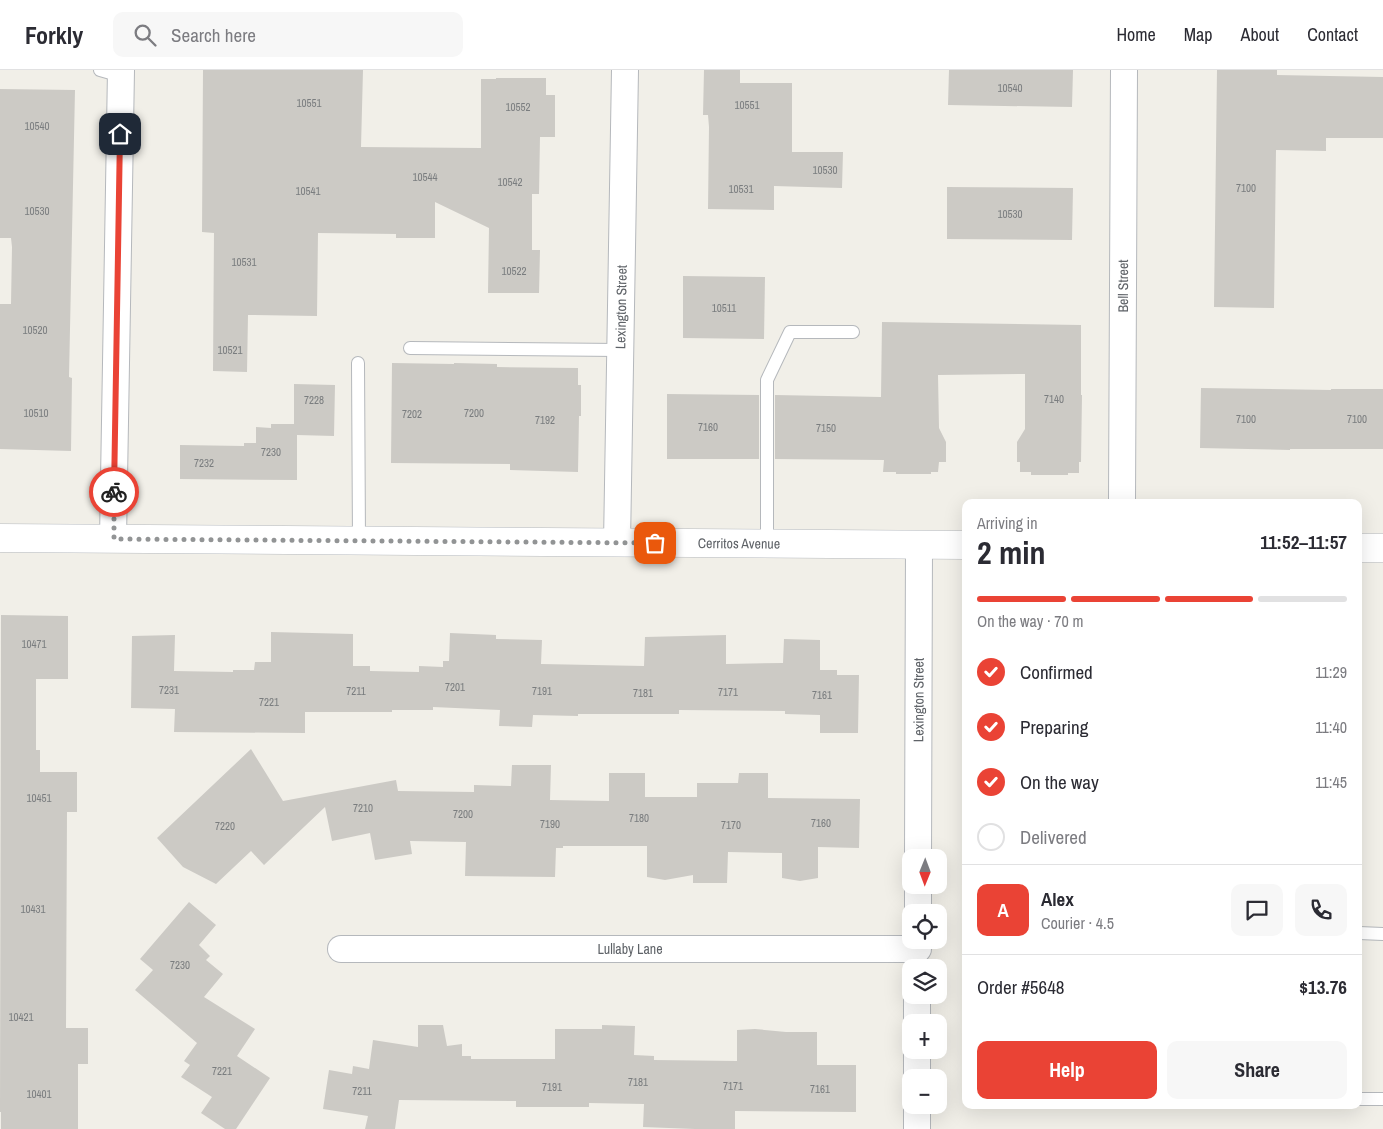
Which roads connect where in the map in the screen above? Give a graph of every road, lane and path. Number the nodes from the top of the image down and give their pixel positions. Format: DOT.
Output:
graph roads {
  1 [pos="624,70"];
  2 [pos="1124,70"];
  3 [pos="114,72"];
  4 [pos="853,332"];
  5 [pos="410,348"];
  6 [pos="620,350"];
  7 [pos="358,363"];
  8 [pos="1122,499"];
  9 [pos="0,538"];
  10 [pos="114,539"];
  11 [pos="359,541"];
  12 [pos="617,543"];
  13 [pos="767,544"];
  14 [pos="919,545"];
  15 [pos="962,545"];
  16 [pos="1362,548"];
  17 [pos="1383,548"];
  18 [pos="918,849"];
  19 [pos="1362,933"];
  20 [pos="1383,934"];
  21 [pos="341,949"];
  22 [pos="918,952"];
  23 [pos="1362,1099"];
  24 [pos="1383,1100"];
  25 [pos="917,1114"];
  26 [pos="917,1129"];
  1 -- 6 [label="street, Lexington Street"];
  2 -- 8 [label="street, Bell Street"];
  3 -- 10 [label="street"];
  4 -- 13 [label="lane"];
  5 -- 6 [label="lane"];
  6 -- 12 [label="street, Lexington Street"];
  7 -- 11 [label="lane"];
  9 -- 10 [label="main road, Cerritos Avenue"];
  10 -- 11 [label="main road, Cerritos Avenue"];
  11 -- 12 [label="main road, Cerritos Avenue"];
  12 -- 13 [label="main road, Cerritos Avenue"];
  13 -- 14 [label="main road, Cerritos Avenue"];
  14 -- 15 [label="main road, Cerritos Avenue"];
  14 -- 18 [label="street, Lexington Street"];
  16 -- 17 [label="main road"];
  19 -- 20 [label="lane"];
  21 -- 22 [label="street, Lullaby Lane"];
  23 -- 24 [label="lane"];
  25 -- 26 [label="street"];
}
